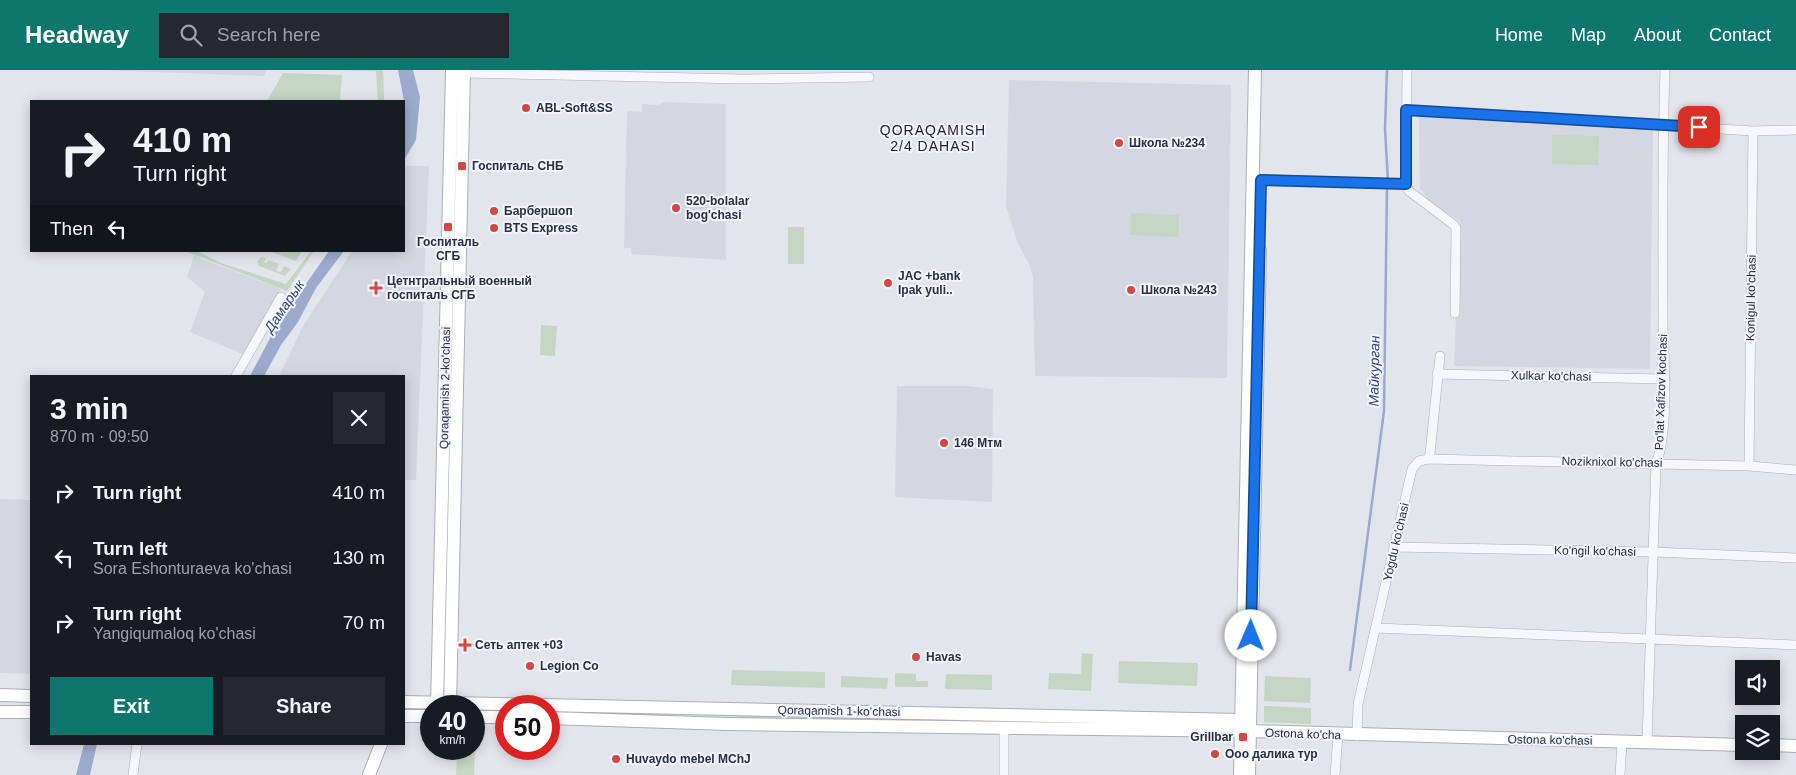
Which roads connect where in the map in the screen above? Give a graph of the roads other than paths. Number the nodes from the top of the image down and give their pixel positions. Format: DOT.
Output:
graph roads {
  1 [pos="1255,70"];
  2 [pos="1263,70"];
  3 [pos="1407,70"];
  4 [pos="1665,70"];
  5 [pos="460,71"];
  6 [pos="869,77"];
  7 [pos="1406,110"];
  8 [pos="1663,124"];
  9 [pos="1796,130"];
  10 [pos="1752,131"];
  11 [pos="1257,180"];
  12 [pos="1406,184"];
  13 [pos="281,297"];
  14 [pos="1455,313"];
  15 [pos="1440,356"];
  16 [pos="1437,374"];
  17 [pos="237,375"];
  18 [pos="1664,379"];
  19 [pos="1428,459"];
  20 [pos="1656,463"];
  21 [pos="1749,466"];
  22 [pos="1796,470"];
  23 [pos="1394,547"];
  24 [pos="1654,552"];
  25 [pos="1796,558"];
  26 [pos="1376,628"];
  27 [pos="1650,638"];
  28 [pos="1796,645"];
  29 [pos="0,695"];
  30 [pos="444,695"];
  31 [pos="30,696"];
  32 [pos="405,702"];
  33 [pos="420,703"];
  34 [pos="485,705"];
  35 [pos="727,709"];
  36 [pos="0,712"];
  37 [pos="30,712"];
  38 [pos="405,716"];
  39 [pos="420,716"];
  40 [pos="560,718"];
  41 [pos="727,724"];
  42 [pos="1004,727"];
  43 [pos="1243,727"];
  44 [pos="1338,735"];
  45 [pos="1357,736"];
  46 [pos="1622,742"];
  47 [pos="1647,742"];
  48 [pos="137,745"];
  49 [pos="381,745"];
  50 [pos="1735,745"];
  51 [pos="1780,746"];
  52 [pos="1796,746"];
  53 [pos="133,775"];
  54 [pos="369,775"];
  55 [pos="1004,775"];
  56 [pos="1240,775"];
  57 [pos="1249,775"];
  58 [pos="1335,775"];
  59 [pos="1620,775"];
  1 -- 11 [label="main road"];
  2 -- 11 [label="main road"];
  3 -- 7 [label="street"];
  4 -- 8 [label="street, Po'lat Xafizov kochasi"];
  5 -- 6 [label="street"];
  5 -- 30 [label="main road, Qoraqamish 2-ko'chasi"];
  7 -- 8 [label="street"];
  7 -- 12 [label="street"];
  8 -- 10 [label="street"];
  8 -- 18 [label="street, Po'lat Xafizov kochasi"];
  9 -- 10 [label="street"];
  10 -- 21 [label="street, Konigul ko'chasi"];
  11 -- 12 [label="street"];
  11 -- 43 [label="main road"];
  12 -- 14 [label="street"];
  13 -- 17 [label="street"];
  15 -- 16 [label="street"];
  16 -- 18 [label="street, Xulkar ko'chasi"];
  16 -- 19 [label="street"];
  18 -- 20 [label="street, Po'lat Xafizov kochasi"];
  19 -- 20 [label="street, Noziknixol ko'chasi"];
  19 -- 23 [label="street, Yogdu ko'chasi"];
  20 -- 21 [label="street, Noziknixol ko'chasi"];
  20 -- 24 [label="street, Po'lat Xafizov kochasi"];
  21 -- 22 [label="street, Noziknixol ko'chasi"];
  23 -- 24 [label="street, Ko'ngil ko'chasi"];
  23 -- 26 [label="street, Yogdu ko'chasi"];
  24 -- 25 [label="street, Ko'ngil ko'chasi"];
  24 -- 27 [label="street, Po'lat Xafizov kochasi"];
  26 -- 27 [label="street"];
  26 -- 45 [label="street, Yogdu ko'chasi"];
  27 -- 28 [label="street"];
  27 -- 47 [label="street, Po'lat Xafizov kochasi"];
  29 -- 31 [label="main road"];
  32 -- 33 [label="main road, Qoraqamish 1-koʻchasi"];
  34 -- 35 [label="main road, Qoraqamish 1-koʻchasi"];
  35 -- 41 [label="main road"];
  35 -- 43 [label="main road, Qoraqamish 1-koʻchasi"];
  36 -- 37 [label="main road"];
  38 -- 39 [label="main road"];
  40 -- 41 [label="main road, Qoraqamish 1-koʻchasi"];
  41 -- 42 [label="main road, Qoraqamish 1-koʻchasi"];
  42 -- 43 [label="main road, Qoraqamish 1-koʻchasi"];
  42 -- 55 [label="street"];
  43 -- 44 [label="main road, Ostona ko'cha"];
  43 -- 56 [label="main road"];
  43 -- 57 [label="main road"];
  44 -- 45 [label="main road, Ostona ko'cha"];
  44 -- 58 [label="street"];
  45 -- 46 [label="main road, Ostona ko'chasi"];
  46 -- 47 [label="main road, Ostona ko'chasi"];
  46 -- 59 [label="street"];
  47 -- 50 [label="main road, Ostona ko'chasi"];
  48 -- 53 [label="street"];
  49 -- 54 [label="main road"];
  51 -- 52 [label="main road"];
}
